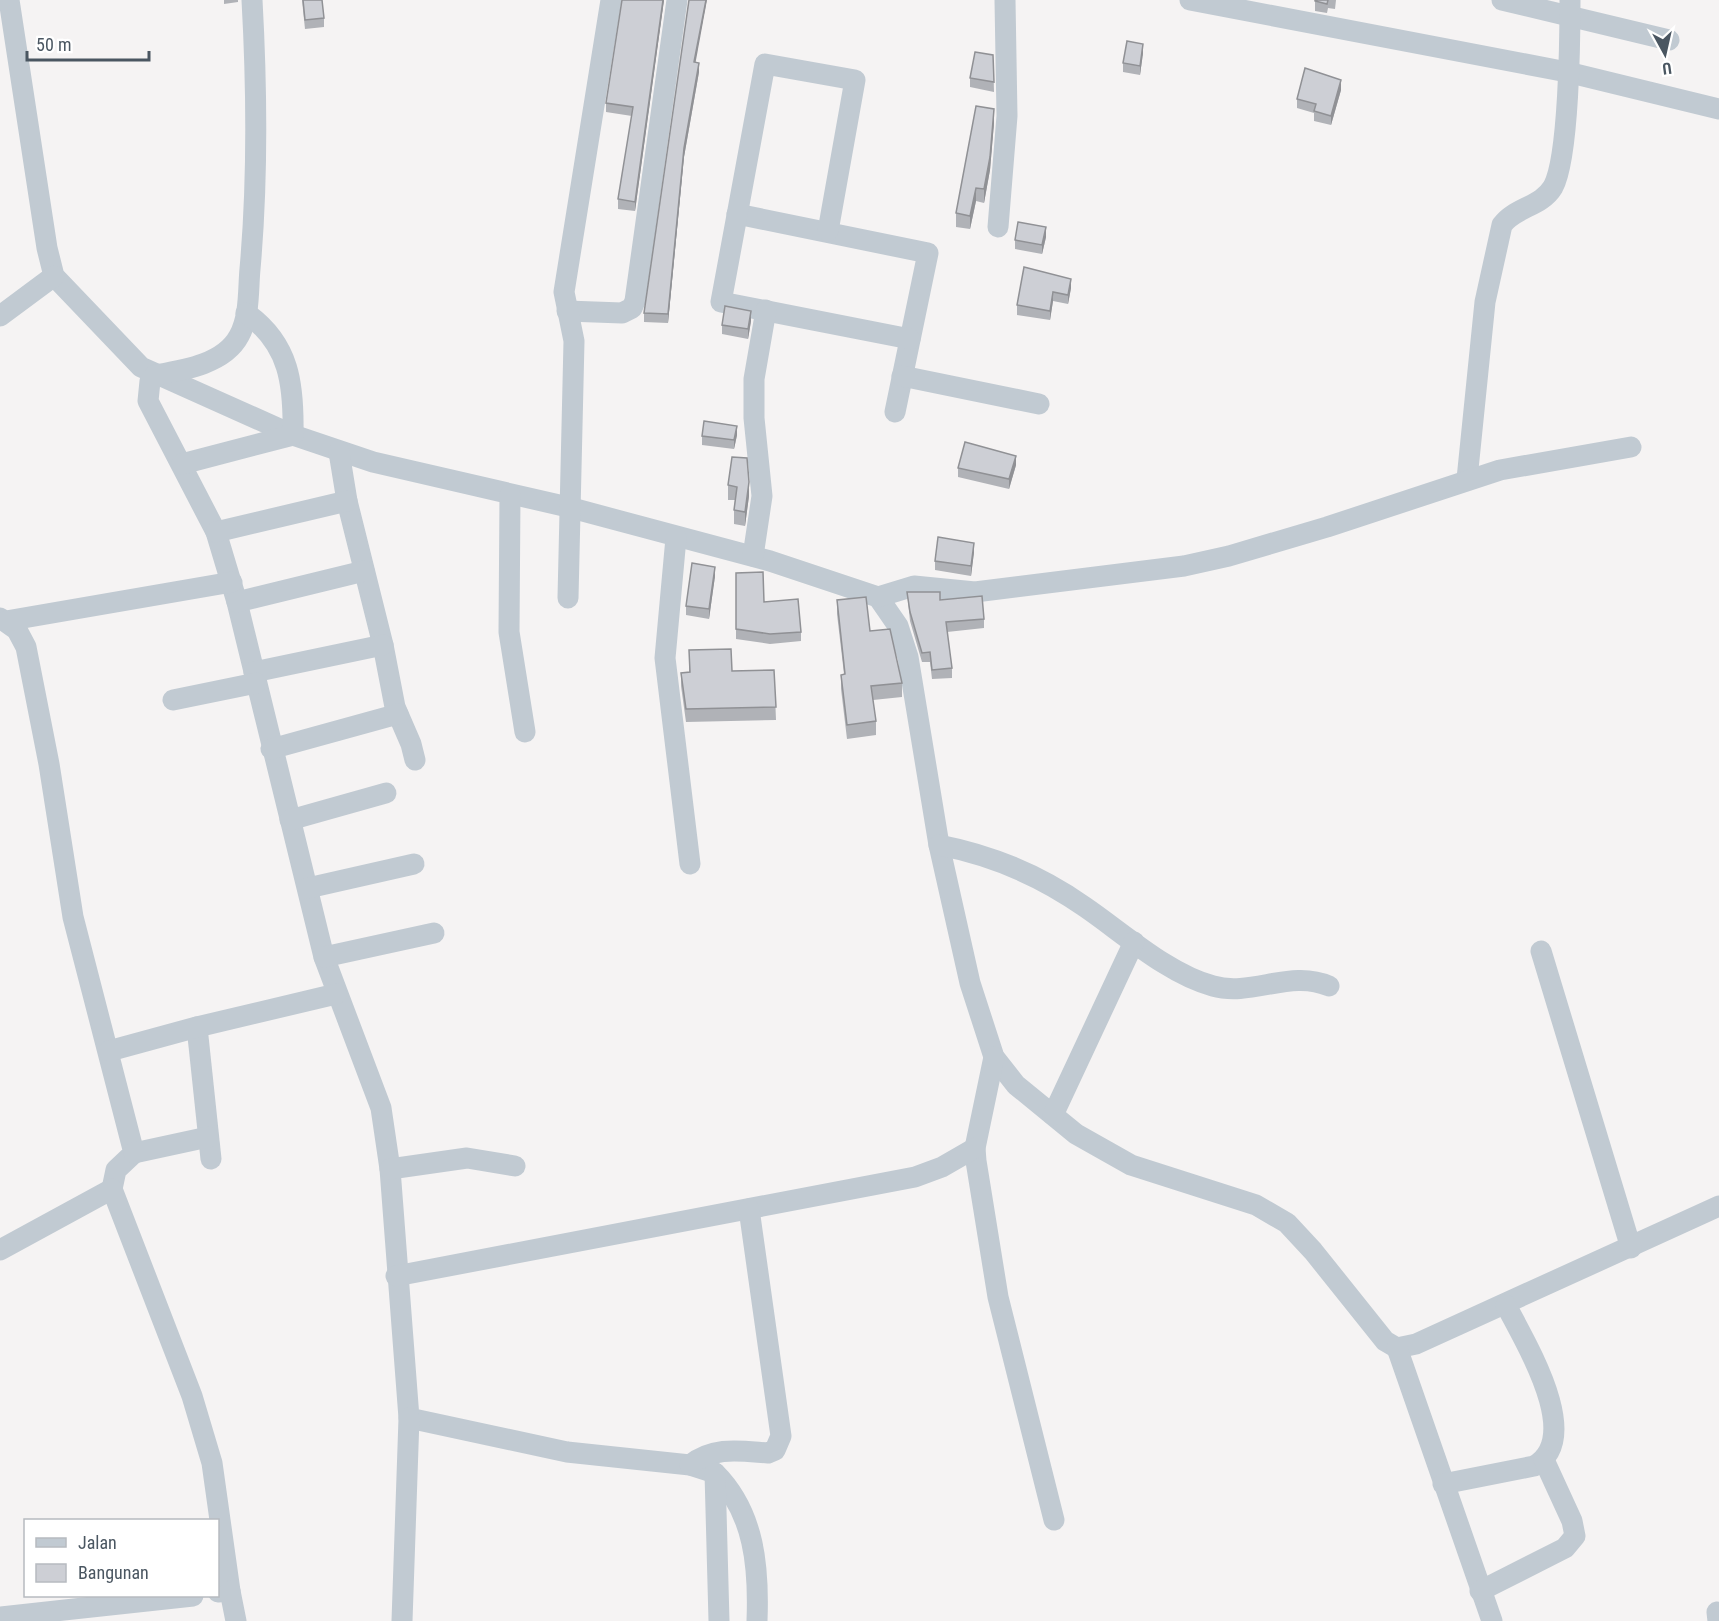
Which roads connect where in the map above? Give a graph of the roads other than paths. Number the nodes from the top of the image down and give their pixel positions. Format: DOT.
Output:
graph roads {
  1 [pos="9,0"];
  2 [pos="252,0"];
  3 [pos="611,0"];
  4 [pos="677,0"];
  5 [pos="1005,0"];
  6 [pos="1190,0"];
  7 [pos="1502,0"];
  8 [pos="1570,7"];
  9 [pos="1669,40"];
  10 [pos="1567,72"];
  11 [pos="1719,109"];
  12 [pos="737,214"];
  13 [pos="998,227"];
  14 [pos="828,231"];
  15 [pos="54,276"];
  16 [pos="766,310"];
  17 [pos="567,311"];
  18 [pos="246,313"];
  19 [pos="0,316"];
  20 [pos="910,339"];
  21 [pos="155,375"];
  22 [pos="902,376"];
  23 [pos="1039,404"];
  24 [pos="895,412"];
  25 [pos="293,435"];
  26 [pos="1631,447"];
  27 [pos="339,452"];
  28 [pos="182,464"];
  29 [pos="1467,479"];
  30 [pos="510,495"];
  31 [pos="347,501"];
  32 [pos="568,507"];
  33 [pos="216,532"];
  34 [pos="676,538"];
  35 [pos="753,556"];
  36 [pos="364,571"];
  37 [pos="232,582"];
  38 [pos="878,597"];
  39 [pos="568,598"];
  40 [pos="237,602"];
  41 [pos="3,619"];
  42 [pos="383,645"];
  43 [pos="255,677"];
  44 [pos="173,700"];
  45 [pos="398,714"];
  46 [pos="525,732"];
  47 [pos="271,749"];
  48 [pos="415,760"];
  49 [pos="386,793"];
  50 [pos="290,820"];
  51 [pos="939,845"];
  52 [pos="414,864"];
  53 [pos="690,864"];
  54 [pos="308,888"];
  55 [pos="434,933"];
  56 [pos="1134,942"];
  57 [pos="1541,951"];
  58 [pos="324,957"];
  59 [pos="1329,986"];
  60 [pos="336,994"];
  61 [pos="197,1027"];
  62 [pos="109,1052"];
  63 [pos="994,1056"];
  64 [pos="1053,1114"];
  65 [pos="208,1137"];
  66 [pos="975,1148"];
  67 [pos="134,1153"];
  68 [pos="212,1159"];
  69 [pos="515,1166"];
  70 [pos="390,1169"];
  71 [pos="112,1189"];
  72 [pos="1719,1206"];
  73 [pos="749,1209"];
  74 [pos="1631,1248"];
  75 [pos="0,1250"];
  76 [pos="396,1276"];
  77 [pos="1506,1305"];
  78 [pos="1397,1348"];
  79 [pos="409,1418"];
  80 [pos="1544,1460"];
  81 [pos="690,1465"];
  82 [pos="716,1473"];
  83 [pos="1443,1484"];
  84 [pos="217,1519"];
  85 [pos="1054,1520"];
  86 [pos="219,1538"];
  87 [pos="224,1591"];
  88 [pos="185,1597"];
  89 [pos="1482,1610"];
  90 [pos="0,1617"];
  91 [pos="236,1621"];
  92 [pos="402,1621"];
  93 [pos="719,1621"];
  94 [pos="757,1621"];
  1 -- 15 [label="street"];
  2 -- 18 [label="street"];
  3 -- 17 [label="street"];
  4 -- 17 [label="street"];
  5 -- 13 [label="street"];
  6 -- 10 [label="street"];
  7 -- 8 [label="street"];
  8 -- 9 [label="street"];
  8 -- 10 [label="street"];
  10 -- 11 [label="street"];
  10 -- 29 [label="street"];
  12 -- 14 [label="street"];
  12 -- 14 [label="street"];
  12 -- 16 [label="street"];
  14 -- 20 [label="street"];
  15 -- 19 [label="street"];
  15 -- 21 [label="street"];
  16 -- 20 [label="street"];
  16 -- 35 [label="street"];
  17 -- 32 [label="street"];
  18 -- 21 [label="street"];
  18 -- 25 [label="street"];
  20 -- 22 [label="street"];
  21 -- 25 [label="street"];
  21 -- 28 [label="street"];
  22 -- 23 [label="street"];
  22 -- 24 [label="street"];
  25 -- 27 [label="street"];
  25 -- 28 [label="street"];
  26 -- 29 [label="street"];
  27 -- 30 [label="street"];
  27 -- 31 [label="street"];
  28 -- 33 [label="street"];
  29 -- 38 [label="street"];
  30 -- 32 [label="street"];
  30 -- 46 [label="street"];
  31 -- 33 [label="street"];
  31 -- 36 [label="street"];
  32 -- 34 [label="street"];
  32 -- 39 [label="street"];
  33 -- 37 [label="street"];
  34 -- 35 [label="street"];
  34 -- 53 [label="street"];
  35 -- 38 [label="street"];
  36 -- 40 [label="street"];
  36 -- 42 [label="street"];
  37 -- 40 [label="street"];
  37 -- 41 [label="street"];
  38 -- 51 [label="street"];
  40 -- 43 [label="street"];
  41 -- 62 [label="street"];
  42 -- 43 [label="street"];
  42 -- 45 [label="street"];
  43 -- 44 [label="street"];
  43 -- 47 [label="street"];
  45 -- 47 [label="street"];
  45 -- 48 [label="street"];
  47 -- 50 [label="street"];
  49 -- 50 [label="street"];
  50 -- 54 [label="street"];
  51 -- 56 [label="street"];
  51 -- 63 [label="street"];
  52 -- 54 [label="street"];
  54 -- 58 [label="street"];
  55 -- 58 [label="street"];
  56 -- 59 [label="street"];
  56 -- 64 [label="street"];
  57 -- 74 [label="street"];
  58 -- 60 [label="street"];
  60 -- 61 [label="street"];
  60 -- 70 [label="street"];
  61 -- 62 [label="street"];
  61 -- 65 [label="street"];
  62 -- 67 [label="street"];
  63 -- 64 [label="street"];
  63 -- 66 [label="street"];
  64 -- 78 [label="street"];
  65 -- 67 [label="street"];
  65 -- 68 [label="street"];
  66 -- 73 [label="street"];
  66 -- 85 [label="street"];
  67 -- 71 [label="street"];
  69 -- 70 [label="street"];
  70 -- 76 [label="street"];
  71 -- 75 [label="street"];
  71 -- 84 [label="street"];
  72 -- 74 [label="street"];
  73 -- 76 [label="street"];
  73 -- 81 [label="street"];
  74 -- 77 [label="street"];
  76 -- 79 [label="street"];
  77 -- 78 [label="street"];
  77 -- 80 [label="street"];
  78 -- 83 [label="street"];
  79 -- 81 [label="street"];
  79 -- 92 [label="street"];
  80 -- 83 [label="street"];
  80 -- 89 [label="street"];
  81 -- 82 [label="street"];
  82 -- 93 [label="street"];
  82 -- 94 [label="street"];
  83 -- 89 [label="street"];
  86 -- 87 [label="street"];
  87 -- 91 [label="street"];
  88 -- 90 [label="street"];
}
